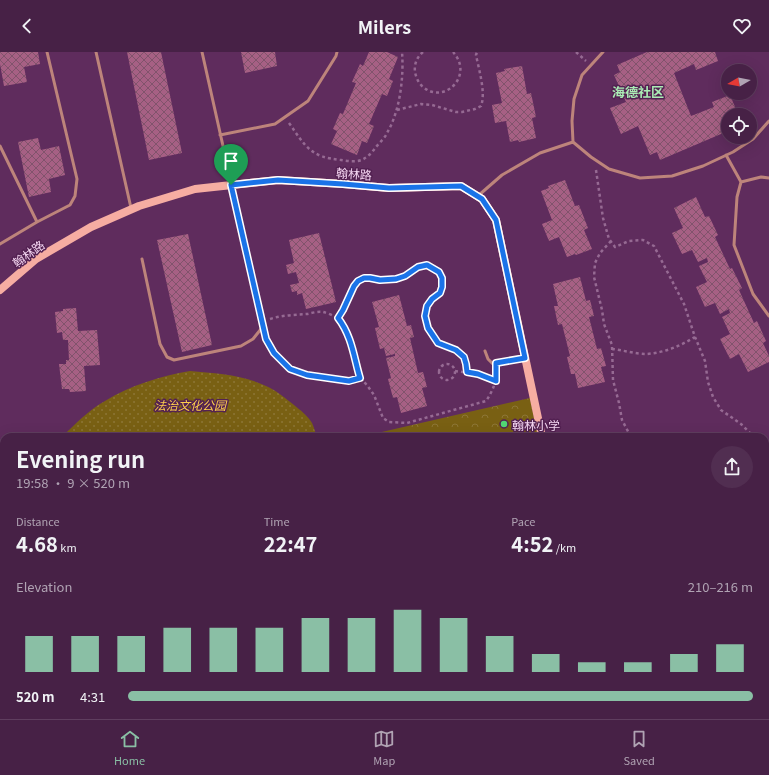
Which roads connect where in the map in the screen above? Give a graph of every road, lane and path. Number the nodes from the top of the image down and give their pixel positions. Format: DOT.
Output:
graph roads {
  1 [pos="47,52"];
  2 [pos="96,52"];
  3 [pos="202,52"];
  4 [pos="336,52"];
  5 [pos="402,52"];
  6 [pos="415,52"];
  7 [pos="454,52"];
  8 [pos="477,52"];
  9 [pos="576,52"];
  10 [pos="603,52"];
  11 [pos="421,53"];
  12 [pos="590,66"];
  13 [pos="397,110"];
  14 [pos="285,117"];
  15 [pos="769,121"];
  16 [pos="220,135"];
  17 [pos="573,142"];
  18 [pos="0,146"];
  19 [pos="726,155"];
  20 [pos="594,159"];
  21 [pos="769,178"];
  22 [pos="741,182"];
  23 [pos="231,185"];
  24 [pos="478,196"];
  25 [pos="131,209"];
  26 [pos="37,222"];
  27 [pos="611,241"];
  28 [pos="0,244"];
  29 [pos="142,259"];
  30 [pos="0,290"];
  31 [pos="769,316"];
  32 [pos="338,318"];
  33 [pos="263,325"];
  34 [pos="695,337"];
  35 [pos="612,348"];
  36 [pos="485,351"];
  37 [pos="525,358"];
  38 [pos="496,363"];
  39 [pos="455,371"];
  40 [pos="467,372"];
  41 [pos="360,378"];
  42 [pos="496,381"];
  43 [pos="541,433"];
  44 [pos="628,433"];
  45 [pos="750,433"];
  1 -- 26 [label="lane"];
  2 -- 25 [label="lane"];
  3 -- 16 [label="lane"];
  4 -- 14 [label="lane"];
  5 -- 13 [label="path"];
  6 -- 11 [label="path"];
  7 -- 11 [label="path"];
  8 -- 13 [label="path"];
  9 -- 12 [label="path"];
  10 -- 12 [label="lane"];
  12 -- 17 [label="lane"];
  13 -- 14 [label="path"];
  14 -- 16 [label="lane"];
  15 -- 19 [label="lane"];
  16 -- 23 [label="lane"];
  17 -- 20 [label="lane"];
  17 -- 24 [label="lane"];
  18 -- 26 [label="lane"];
  19 -- 20 [label="lane"];
  19 -- 22 [label="lane"];
  20 -- 27 [label="path"];
  21 -- 22 [label="lane"];
  22 -- 31 [label="lane"];
  23 -- 24 [label="main road, 翰林路"];
  23 -- 25 [label="main road, 翰林路"];
  23 -- 33 [label="lane"];
  24 -- 37 [label="main road, 翰林路"];
  25 -- 30 [label="main road, 翰林路"];
  26 -- 28 [label="lane"];
  27 -- 34 [label="path"];
  27 -- 35 [label="path"];
  29 -- 33 [label="lane"];
  32 -- 33 [label="path"];
  32 -- 40 [label="path"];
  32 -- 41 [label="path"];
  33 -- 41 [label="path"];
  34 -- 35 [label="path"];
  34 -- 45 [label="path"];
  35 -- 44 [label="path"];
  36 -- 38 [label="lane"];
  37 -- 38 [label="lane"];
  37 -- 43 [label="main road, 翰林路"];
  38 -- 42 [label="path"];
  39 -- 39 [label="path"];
  39 -- 40 [label="path"];
  40 -- 42 [label="path"];
  41 -- 42 [label="path"];
}
